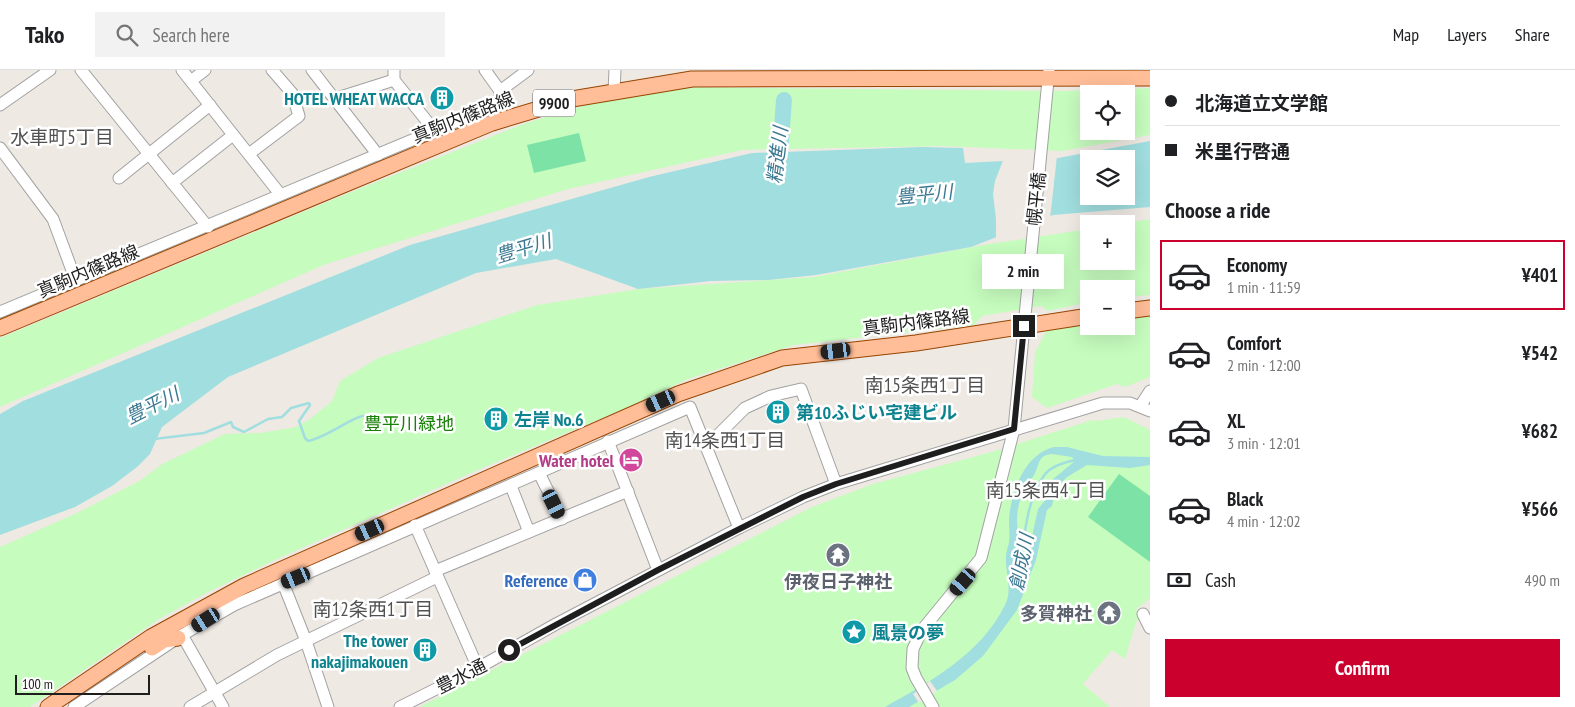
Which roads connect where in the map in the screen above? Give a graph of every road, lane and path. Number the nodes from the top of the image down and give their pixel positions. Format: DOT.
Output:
graph roads {
  1 [pos="50,70"];
  2 [pos="82,70"];
  3 [pos="182,70"];
  4 [pos="205,70"];
  5 [pos="272,70"];
  6 [pos="312,70"];
  7 [pos="485,70"];
  8 [pos="528,70"];
  9 [pos="615,70"];
  10 [pos="394,75"];
  11 [pos="1150,78"];
  12 [pos="1048,80"];
  13 [pos="191,81"];
  14 [pos="500,91"];
  15 [pos="614,91"];
  16 [pos="334,99"];
  17 [pos="0,105"];
  18 [pos="210,105"];
  19 [pos="434,130"];
  20 [pos="234,135"];
  21 [pos="0,148"];
  22 [pos="149,154"];
  23 [pos="249,154"];
  24 [pos="378,155"];
  25 [pos="119,178"];
  26 [pos="172,183"];
  27 [pos="280,194"];
  28 [pos="208,226"];
  29 [pos="76,281"];
  30 [pos="1150,308"];
  31 [pos="1135,310"];
  32 [pos="0,312"];
  33 [pos="1080,317"];
  34 [pos="1024,326"];
  35 [pos="0,328"];
  36 [pos="1150,391"];
  37 [pos="1145,408"];
  38 [pos="1014,429"];
  39 [pos="608,441"];
  40 [pos="707,446"];
  41 [pos="539,473"];
  42 [pos="836,484"];
  43 [pos="511,486"];
  44 [pos="628,491"];
  45 [pos="562,519"];
  46 [pos="415,526"];
  47 [pos="739,528"];
  48 [pos="529,532"];
  49 [pos="658,570"];
  50 [pos="436,574"];
  51 [pos="283,583"];
  52 [pos="1143,614"];
  53 [pos="1150,628"];
  54 [pos="180,637"];
  55 [pos="306,641"];
  56 [pos="122,656"];
  57 [pos="478,668"];
  58 [pos="214,692"];
  59 [pos="927,697"];
  60 [pos="48,707"];
  61 [pos="74,707"];
  62 [pos="190,707"];
  63 [pos="223,707"];
  64 [pos="328,707"];
  65 [pos="400,707"];
  1 -- 17 [label="street"];
  2 -- 22 [label="street"];
  3 -- 13 [label="street"];
  4 -- 13 [label="street"];
  5 -- 23 [label="street"];
  6 -- 16 [label="street"];
  7 -- 14 [label="street"];
  8 -- 14 [label="street"];
  9 -- 15 [label="street"];
  10 -- 16 [label="street"];
  10 -- 19 [label="street"];
  11 -- 12 [label="main road, 真駒内篠路線 / 9900"];
  12 -- 15 [label="main road, 真駒内篠路線 / 9900"];
  12 -- 34 [label="street, 幌平橋"];
  13 -- 18 [label="street"];
  14 -- 19 [label="street"];
  15 -- 35 [label="main road, 真駒内篠路線 / 9900"];
  16 -- 24 [label="street"];
  18 -- 20 [label="street"];
  18 -- 22 [label="street"];
  19 -- 24 [label="street"];
  20 -- 23 [label="street"];
  20 -- 26 [label="street"];
  21 -- 29 [label="street"];
  22 -- 25 [label="street"];
  22 -- 26 [label="street"];
  23 -- 27 [label="street"];
  24 -- 27 [label="street"];
  26 -- 28 [label="street"];
  27 -- 28 [label="street"];
  28 -- 29 [label="street"];
  29 -- 32 [label="street"];
  30 -- 31 [label="main road"];
  33 -- 34 [label="main road, 真駒内篠路線"];
  34 -- 38 [label="street, 幌平橋"];
  34 -- 56 [label="main road, 真駒内篠路線"];
  36 -- 37 [label="street"];
  37 -- 38 [label="street, 豊水通"];
  38 -- 42 [label="street, 豊水通"];
  38 -- 59 [label="street, 幌平橋"];
  39 -- 40 [label="street"];
  39 -- 41 [label="street"];
  39 -- 44 [label="street"];
  40 -- 42 [label="street"];
  40 -- 47 [label="street"];
  41 -- 43 [label="street"];
  41 -- 45 [label="street"];
  42 -- 47 [label="street, 豊水通"];
  43 -- 46 [label="street"];
  43 -- 48 [label="street"];
  44 -- 45 [label="street"];
  44 -- 49 [label="street"];
  45 -- 48 [label="street"];
  46 -- 50 [label="street"];
  46 -- 51 [label="street"];
  47 -- 49 [label="street, 豊水通"];
  48 -- 50 [label="street"];
  49 -- 57 [label="street, 豊水通"];
  50 -- 55 [label="street"];
  50 -- 57 [label="street"];
  51 -- 54 [label="street"];
  51 -- 55 [label="street"];
  52 -- 53 [label="street"];
  54 -- 56 [label="main road"];
  54 -- 58 [label="street"];
  54 -- 61 [label="street"];
  55 -- 58 [label="street"];
  55 -- 64 [label="street"];
  56 -- 60 [label="main road, 真駒内篠路線"];
  57 -- 65 [label="street, 豊水通"];
  58 -- 62 [label="street"];
  58 -- 63 [label="street"];
}
